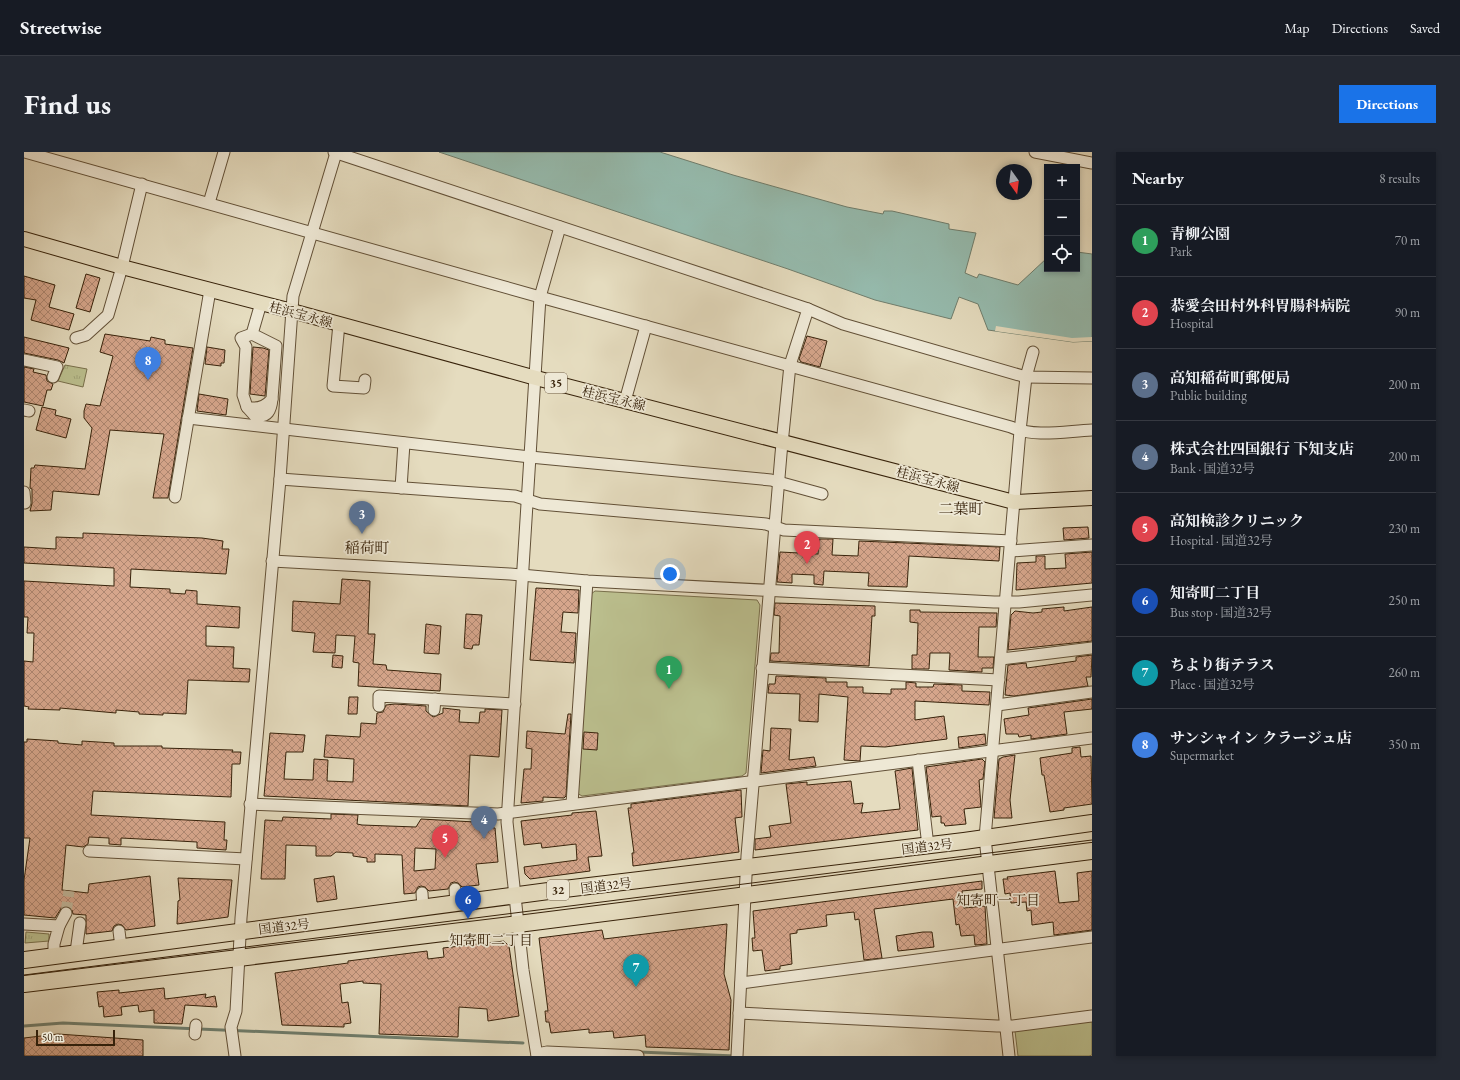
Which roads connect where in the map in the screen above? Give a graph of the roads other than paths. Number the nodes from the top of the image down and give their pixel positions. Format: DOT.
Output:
graph roads {
  1 [pos="25,152"];
  2 [pos="224,152"];
  3 [pos="335,152"];
  4 [pos="1035,152"];
  5 [pos="1092,163"];
  6 [pos="142,184"];
  7 [pos="209,203"];
  8 [pos="560,227"];
  9 [pos="312,233"];
  10 [pos="24,239"];
  11 [pos="122,267"];
  12 [pos="210,290"];
  13 [pos="540,298"];
  14 [pos="261,303"];
  15 [pos="808,309"];
  16 [pos="292,311"];
  17 [pos="340,324"];
  18 [pos="646,326"];
  19 [pos="252,334"];
  20 [pos="76,338"];
  21 [pos="1033,352"];
  22 [pos="24,360"];
  23 [pos="790,365"];
  24 [pos="53,377"];
  25 [pos="1026,377"];
  26 [pos="536,378"];
  27 [pos="1092,378"];
  28 [pos="365,380"];
  29 [pos="626,401"];
  30 [pos="188,418"];
  31 [pos="284,429"];
  32 [pos="1092,430"];
  33 [pos="1020,431"];
  34 [pos="783,441"];
  35 [pos="404,443"];
  36 [pos="530,458"];
  37 [pos="280,479"];
  38 [pos="779,482"];
  39 [pos="401,488"];
  40 [pos="822,494"];
  41 [pos="175,497"];
  42 [pos="1092,498"];
  43 [pos="528,500"];
  44 [pos="1014,502"];
  45 [pos="775,527"];
  46 [pos="1092,545"];
  47 [pos="1011,546"];
  48 [pos="272,561"];
  49 [pos="523,576"];
  50 [pos="587,581"];
  51 [pos="769,590"];
  52 [pos="1092,595"];
  53 [pos="1006,603"];
  54 [pos="1092,648"];
  55 [pos="1001,659"];
  56 [pos="762,668"];
  57 [pos="999,680"];
  58 [pos="1092,692"];
  59 [pos="514,704"];
  60 [pos="997,705"];
  61 [pos="378,706"];
  62 [pos="1092,738"];
  63 [pos="994,750"];
  64 [pos="918,760"];
  65 [pos="753,782"];
  66 [pos="250,804"];
  67 [pos="572,804"];
  68 [pos="508,813"];
  69 [pos="1092,823"];
  70 [pos="985,838"];
  71 [pos="928,846"];
  72 [pos="89,851"];
  73 [pos="1092,851"];
  74 [pos="246,859"];
  75 [pos="987,864"];
  76 [pos="746,868"];
  77 [pos="745,894"];
  78 [pos="515,896"];
  79 [pos="66,913"];
  80 [pos="80,923"];
  81 [pos="24,924"];
  82 [pos="518,924"];
  83 [pos="59,926"];
  84 [pos="119,931"];
  85 [pos="240,932"];
  86 [pos="1092,937"];
  87 [pos="121,947"];
  88 [pos="998,949"];
  89 [pos="76,952"];
  90 [pos="54,956"];
  91 [pos="238,958"];
  92 [pos="24,960"];
  93 [pos="741,983"];
  94 [pos="24,984"];
  95 [pos="738,1013"];
  96 [pos="1092,1016"];
  97 [pos="1006,1026"];
  98 [pos="737,1053"];
  99 [pos="537,1055"];
  100 [pos="236,1056"];
  101 [pos="638,1056"];
  102 [pos="1009,1056"];
  1 -- 6 [label="street"];
  2 -- 7 [label="street"];
  3 -- 8 [label="street"];
  3 -- 9 [label="street"];
  4 -- 5 [label="street"];
  6 -- 7 [label="street"];
  6 -- 11 [label="street"];
  7 -- 9 [label="street"];
  8 -- 13 [label="street"];
  8 -- 15 [label="street"];
  9 -- 13 [label="street"];
  9 -- 16 [label="street"];
  10 -- 11 [label="main road, 桂浜宝永線 / 35"];
  11 -- 12 [label="main road, 桂浜宝永線 / 35"];
  11 -- 20 [label="street"];
  12 -- 14 [label="main road, 桂浜宝永線 / 35"];
  12 -- 30 [label="street"];
  13 -- 18 [label="street"];
  13 -- 26 [label="street"];
  14 -- 16 [label="main road, 桂浜宝永線 / 35"];
  14 -- 19 [label="street"];
  15 -- 23 [label="street"];
  15 -- 25 [label="street"];
  16 -- 17 [label="main road, 桂浜宝永線 / 35"];
  16 -- 31 [label="street"];
  17 -- 26 [label="main road, 桂浜宝永線 / 35"];
  17 -- 28 [label="street"];
  18 -- 23 [label="street"];
  18 -- 29 [label="street"];
  19 -- 19 [label="street"];
  21 -- 25 [label="street"];
  22 -- 24 [label="street"];
  23 -- 33 [label="street"];
  23 -- 34 [label="street"];
  25 -- 27 [label="street"];
  25 -- 33 [label="street"];
  26 -- 29 [label="main road, 桂浜宝永線 / 35"];
  26 -- 36 [label="street"];
  29 -- 34 [label="main road, 桂浜宝永線 / 35"];
  30 -- 31 [label="street"];
  30 -- 41 [label="street"];
  31 -- 35 [label="street"];
  31 -- 37 [label="street"];
  32 -- 33 [label="street"];
  33 -- 44 [label="street"];
  34 -- 38 [label="street"];
  34 -- 44 [label="main road, 桂浜宝永線 / 35"];
  35 -- 36 [label="street"];
  35 -- 39 [label="street"];
  36 -- 38 [label="street"];
  36 -- 43 [label="street"];
  37 -- 39 [label="street"];
  37 -- 48 [label="street"];
  38 -- 40 [label="street"];
  38 -- 45 [label="street"];
  39 -- 43 [label="street"];
  42 -- 44 [label="main road, 桂浜宝永線 / 35"];
  43 -- 45 [label="street"];
  43 -- 49 [label="street"];
  44 -- 47 [label="street"];
  45 -- 47 [label="street"];
  45 -- 51 [label="street"];
  46 -- 47 [label="street"];
  47 -- 53 [label="street"];
  48 -- 49 [label="street"];
  48 -- 66 [label="street"];
  49 -- 50 [label="street"];
  49 -- 59 [label="street"];
  50 -- 51 [label="street"];
  50 -- 67 [label="street"];
  51 -- 53 [label="street"];
  51 -- 56 [label="street"];
  52 -- 53 [label="street"];
  53 -- 55 [label="street"];
  54 -- 55 [label="street"];
  55 -- 57 [label="street"];
  56 -- 57 [label="street"];
  56 -- 65 [label="street"];
  57 -- 60 [label="street"];
  58 -- 60 [label="street"];
  59 -- 61 [label="street"];
  59 -- 68 [label="street"];
  60 -- 63 [label="street"];
  62 -- 63 [label="street"];
  63 -- 64 [label="street"];
  63 -- 70 [label="street"];
  64 -- 65 [label="street"];
  64 -- 71 [label="street"];
  65 -- 67 [label="street"];
  65 -- 76 [label="street"];
  66 -- 68 [label="street"];
  66 -- 74 [label="street"];
  67 -- 68 [label="street"];
  68 -- 78 [label="street"];
  69 -- 70 [label="highway, 国道32号 / 32"];
  70 -- 71 [label="highway, 国道32号 / 32"];
  70 -- 75 [label="street"];
  71 -- 76 [label="highway, 国道32号 / 32"];
  72 -- 74 [label="street"];
  73 -- 75 [label="highway, 国道32号 / 32"];
  74 -- 85 [label="street"];
  75 -- 77 [label="highway, 国道32号 / 32"];
  75 -- 88 [label="street"];
  76 -- 77 [label="street"];
  76 -- 78 [label="highway, 国道32号 / 32"];
  77 -- 82 [label="highway, 国道32号 / 32"];
  77 -- 93 [label="street"];
  78 -- 82 [label="street"];
  78 -- 85 [label="highway, 国道32号 / 32"];
  79 -- 83 [label="street"];
  80 -- 89 [label="street"];
  81 -- 83 [label="street"];
  82 -- 91 [label="highway, 国道32号 / 32"];
  82 -- 99 [label="street"];
  83 -- 90 [label="street"];
  84 -- 87 [label="street"];
  85 -- 87 [label="highway, 国道32号 / 32"];
  85 -- 91 [label="street"];
  86 -- 88 [label="street"];
  87 -- 89 [label="highway, 国道32号 / 32"];
  88 -- 93 [label="street"];
  88 -- 97 [label="street"];
  89 -- 90 [label="highway, 国道32号 / 32"];
  90 -- 92 [label="highway, 国道32号 / 32"];
  91 -- 94 [label="highway, 国道32号 / 32"];
  91 -- 100 [label="street"];
  93 -- 95 [label="street"];
  95 -- 97 [label="street"];
  95 -- 98 [label="street"];
  96 -- 97 [label="street"];
  97 -- 102 [label="street"];
  99 -- 101 [label="street"];
}
